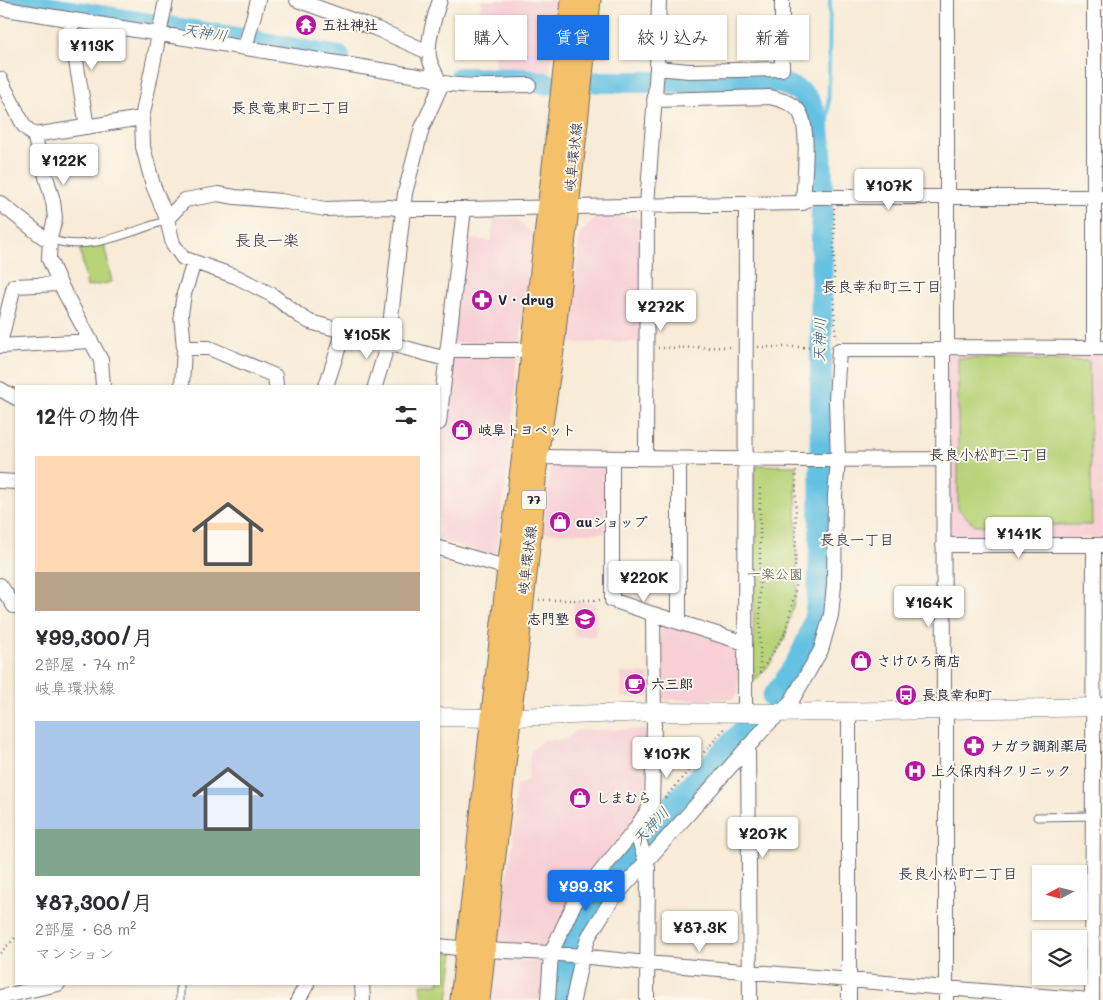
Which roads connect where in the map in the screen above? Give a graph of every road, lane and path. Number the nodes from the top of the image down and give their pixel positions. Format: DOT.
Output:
graph roads {
  1 [pos="166,0"];
  2 [pos="258,0"];
  3 [pos="297,0"];
  4 [pos="440,0"];
  5 [pos="572,0"];
  6 [pos="590,0"];
  7 [pos="659,0"];
  8 [pos="782,0"];
  9 [pos="947,0"];
  10 [pos="1094,0"];
  11 [pos="0,8"];
  12 [pos="69,19"];
  13 [pos="159,29"];
  14 [pos="246,42"];
  15 [pos="428,52"];
  16 [pos="656,71"];
  17 [pos="0,79"];
  18 [pos="440,83"];
  19 [pos="528,85"];
  20 [pos="654,96"];
  21 [pos="142,118"];
  22 [pos="86,127"];
  23 [pos="34,135"];
  24 [pos="947,196"];
  25 [pos="833,197"];
  26 [pos="1099,197"];
  27 [pos="807,200"];
  28 [pos="0,203"];
  29 [pos="746,204"];
  30 [pos="647,205"];
  31 [pos="558,207"];
  32 [pos="403,209"];
  33 [pos="464,209"];
  34 [pos="166,219"];
  35 [pos="50,239"];
  36 [pos="194,262"];
  37 [pos="60,284"];
  38 [pos="344,331"];
  39 [pos="90,341"];
  40 [pos="388,343"];
  41 [pos="0,344"];
  42 [pos="836,346"];
  43 [pos="746,347"];
  44 [pos="830,347"];
  45 [pos="184,348"];
  46 [pos="646,348"];
  47 [pos="1098,348"];
  48 [pos="945,349"];
  49 [pos="532,350"];
  50 [pos="446,354"];
  51 [pos="103,385"];
  52 [pos="182,385"];
  53 [pos="276,385"];
  54 [pos="326,385"];
  55 [pos="375,385"];
  56 [pos="0,389"];
  57 [pos="15,397"];
  58 [pos="440,413"];
  59 [pos="537,457"];
  60 [pos="612,458"];
  61 [pos="646,458"];
  62 [pos="679,459"];
  63 [pos="944,459"];
  64 [pos="835,460"];
  65 [pos="746,465"];
  66 [pos="796,468"];
  67 [pos="0,481"];
  68 [pos="15,482"];
  69 [pos="943,545"];
  70 [pos="1099,545"];
  71 [pos="440,548"];
  72 [pos="508,568"];
  73 [pos="0,585"];
  74 [pos="535,600"];
  75 [pos="612,600"];
  76 [pos="15,608"];
  77 [pos="653,614"];
  78 [pos="679,622"];
  79 [pos="745,643"];
  80 [pos="1098,708"];
  81 [pos="944,710"];
  82 [pos="849,711"];
  83 [pos="653,712"];
  84 [pos="777,712"];
  85 [pos="746,713"];
  86 [pos="440,717"];
  87 [pos="501,717"];
  88 [pos="729,723"];
  89 [pos="748,746"];
  90 [pos="650,809"];
  91 [pos="1092,816"];
  92 [pos="1037,817"];
  93 [pos="635,832"];
  94 [pos="646,859"];
  95 [pos="15,938"];
  96 [pos="440,946"];
  97 [pos="476,949"];
  98 [pos="0,954"];
  99 [pos="554,954"];
  100 [pos="580,957"];
  101 [pos="647,963"];
  102 [pos="749,972"];
  103 [pos="849,980"];
  104 [pos="54,985"];
  105 [pos="180,985"];
  106 [pos="306,985"];
  107 [pos="362,985"];
  108 [pos="946,994"];
  109 [pos="0,997"];
  110 [pos="180,1000"];
  111 [pos="298,1000"];
  112 [pos="363,1000"];
  113 [pos="461,1000"];
  114 [pos="479,1000"];
  115 [pos="548,1000"];
  116 [pos="573,1000"];
  117 [pos="647,1000"];
  118 [pos="750,1000"];
  119 [pos="849,1000"];
  120 [pos="1091,1000"];
  1 -- 13 [label="street"];
  2 -- 14 [label="street"];
  3 -- 15 [label="street"];
  4 -- 15 [label="street"];
  5 -- 31 [label="main road, 岐阜環状線 / 77"];
  6 -- 31 [label="main road, 岐阜環状線 / 77"];
  7 -- 16 [label="street"];
  8 -- 16 [label="street"];
  9 -- 24 [label="street"];
  10 -- 26 [label="street"];
  11 -- 12 [label="street"];
  12 -- 13 [label="street"];
  12 -- 22 [label="street"];
  13 -- 14 [label="street"];
  13 -- 21 [label="street"];
  14 -- 18 [label="street"];
  15 -- 18 [label="street"];
  16 -- 20 [label="street"];
  17 -- 23 [label="street"];
  18 -- 19 [label="street"];
  18 -- 32 [label="street"];
  20 -- 27 [label="street"];
  20 -- 30 [label="street"];
  21 -- 22 [label="street"];
  21 -- 34 [label="street"];
  22 -- 23 [label="street"];
  23 -- 35 [label="street"];
  24 -- 25 [label="street"];
  24 -- 26 [label="street"];
  24 -- 48 [label="street"];
  25 -- 27 [label="street"];
  25 -- 42 [label="path"];
  26 -- 47 [label="street"];
  27 -- 29 [label="street"];
  28 -- 35 [label="street"];
  29 -- 30 [label="street"];
  29 -- 43 [label="street"];
  30 -- 31 [label="street"];
  30 -- 46 [label="street"];
  31 -- 33 [label="street"];
  31 -- 49 [label="main road, 岐阜環状線 / 77"];
  31 -- 59 [label="main road, 岐阜環状線 / 77"];
  32 -- 33 [label="street"];
  32 -- 34 [label="street"];
  32 -- 40 [label="street"];
  33 -- 50 [label="street"];
  34 -- 35 [label="lane"];
  34 -- 36 [label="street"];
  35 -- 37 [label="street"];
  36 -- 38 [label="street"];
  36 -- 45 [label="street"];
  37 -- 39 [label="street"];
  37 -- 41 [label="street"];
  38 -- 40 [label="street"];
  38 -- 54 [label="street"];
  39 -- 41 [label="street"];
  39 -- 51 [label="street"];
  40 -- 50 [label="street"];
  40 -- 55 [label="street"];
  43 -- 44 [label="path"];
  43 -- 46 [label="path"];
  43 -- 65 [label="street"];
  45 -- 52 [label="street"];
  45 -- 53 [label="street"];
  46 -- 61 [label="street"];
  47 -- 48 [label="street"];
  48 -- 63 [label="street"];
  48 -- 64 [label="street"];
  49 -- 50 [label="street"];
  49 -- 72 [label="main road, 岐阜環状線 / 77"];
  50 -- 58 [label="street"];
  56 -- 57 [label="street"];
  59 -- 60 [label="street"];
  59 -- 87 [label="main road, 岐阜環状線 / 77"];
  60 -- 61 [label="street"];
  60 -- 75 [label="street"];
  61 -- 62 [label="street"];
  62 -- 65 [label="street"];
  62 -- 78 [label="street"];
  63 -- 64 [label="street"];
  63 -- 69 [label="street"];
  64 -- 65 [label="street"];
  64 -- 84 [label="street"];
  65 -- 66 [label="path"];
  65 -- 79 [label="street"];
  67 -- 68 [label="street"];
  69 -- 70 [label="street"];
  69 -- 81 [label="street"];
  70 -- 80 [label="street"];
  71 -- 72 [label="street"];
  72 -- 87 [label="main road, 岐阜環状線 / 77"];
  73 -- 76 [label="street"];
  74 -- 75 [label="path"];
  75 -- 77 [label="street"];
  77 -- 78 [label="street"];
  77 -- 83 [label="street"];
  78 -- 79 [label="street"];
  79 -- 85 [label="street"];
  80 -- 81 [label="street"];
  80 -- 91 [label="street"];
  81 -- 82 [label="street"];
  81 -- 108 [label="street"];
  82 -- 84 [label="street"];
  82 -- 103 [label="street"];
  83 -- 85 [label="street"];
  83 -- 87 [label="street"];
  83 -- 90 [label="street"];
  84 -- 85 [label="street"];
  84 -- 89 [label="street"];
  86 -- 87 [label="street"];
  87 -- 97 [label="main road, 岐阜環状線 / 77"];
  88 -- 90 [label="path"];
  89 -- 94 [label="street"];
  89 -- 102 [label="street"];
  90 -- 93 [label="street"];
  91 -- 92 [label="lane"];
  91 -- 120 [label="street"];
  93 -- 94 [label="street"];
  93 -- 99 [label="street"];
  94 -- 100 [label="street"];
  94 -- 101 [label="street"];
  95 -- 98 [label="path"];
  96 -- 97 [label="street"];
  97 -- 99 [label="street"];
  97 -- 113 [label="main road, 岐阜環状線 / 77"];
  97 -- 114 [label="main road, 岐阜環状線 / 77"];
  99 -- 100 [label="street"];
  99 -- 115 [label="street"];
  100 -- 101 [label="street"];
  100 -- 116 [label="street"];
  101 -- 102 [label="street"];
  101 -- 117 [label="street"];
  102 -- 103 [label="street"];
  102 -- 118 [label="street"];
  103 -- 108 [label="street"];
  103 -- 119 [label="street"];
  104 -- 109 [label="street"];
  105 -- 110 [label="lane"];
  106 -- 111 [label="street"];
  107 -- 112 [label="street"];
  108 -- 120 [label="street"];
}
